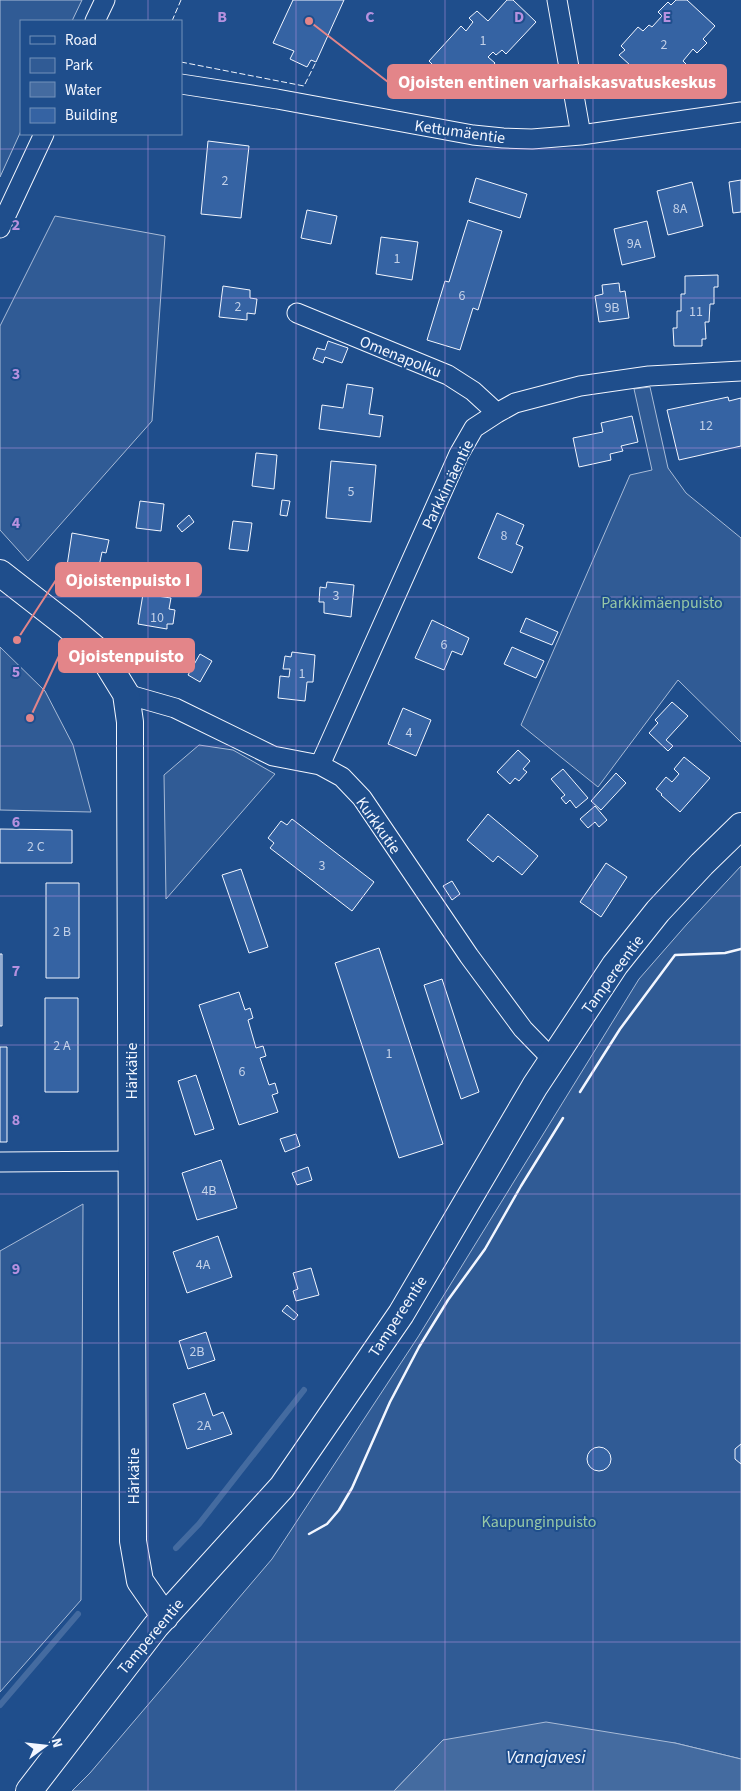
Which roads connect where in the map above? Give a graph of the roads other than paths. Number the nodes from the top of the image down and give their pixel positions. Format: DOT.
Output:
graph roads {
  1 [pos="105,0"];
  2 [pos="557,0"];
  3 [pos="95,20"];
  4 [pos="182,84"];
  5 [pos="741,112"];
  6 [pos="44,135"];
  7 [pos="581,135"];
  8 [pos="0,228"];
  9 [pos="297,314"];
  10 [pos="741,371"];
  11 [pos="496,412"];
  12 [pos="0,573"];
  13 [pos="126,694"];
  14 [pos="320,766"];
  15 [pos="741,826"];
  16 [pos="553,1060"];
  17 [pos="131,1161"];
  18 [pos="0,1162"];
  19 [pos="165,1617"];
  20 [pos="30,1791"];
  1 -- 3 [label="street"];
  2 -- 7 [label="street"];
  4 -- 7 [label="street, Kettumäentie"];
  5 -- 7 [label="street, Kettumäentie"];
  6 -- 8 [label="street"];
  9 -- 11 [label="street, Omenapolku"];
  10 -- 11 [label="street, Parkkimäentie"];
  11 -- 14 [label="street, Parkkimäentie"];
  12 -- 13 [label="main road, Härkätie"];
  13 -- 14 [label="street, Kurkkutie"];
  13 -- 17 [label="main road, Härkätie"];
  14 -- 16 [label="street, Kurkkutie"];
  15 -- 16 [label="main road, Tampereentie"];
  16 -- 19 [label="main road, Tampereentie"];
  17 -- 18 [label="street"];
  17 -- 19 [label="main road, Härkätie"];
  19 -- 20 [label="main road, Tampereentie"];
}
